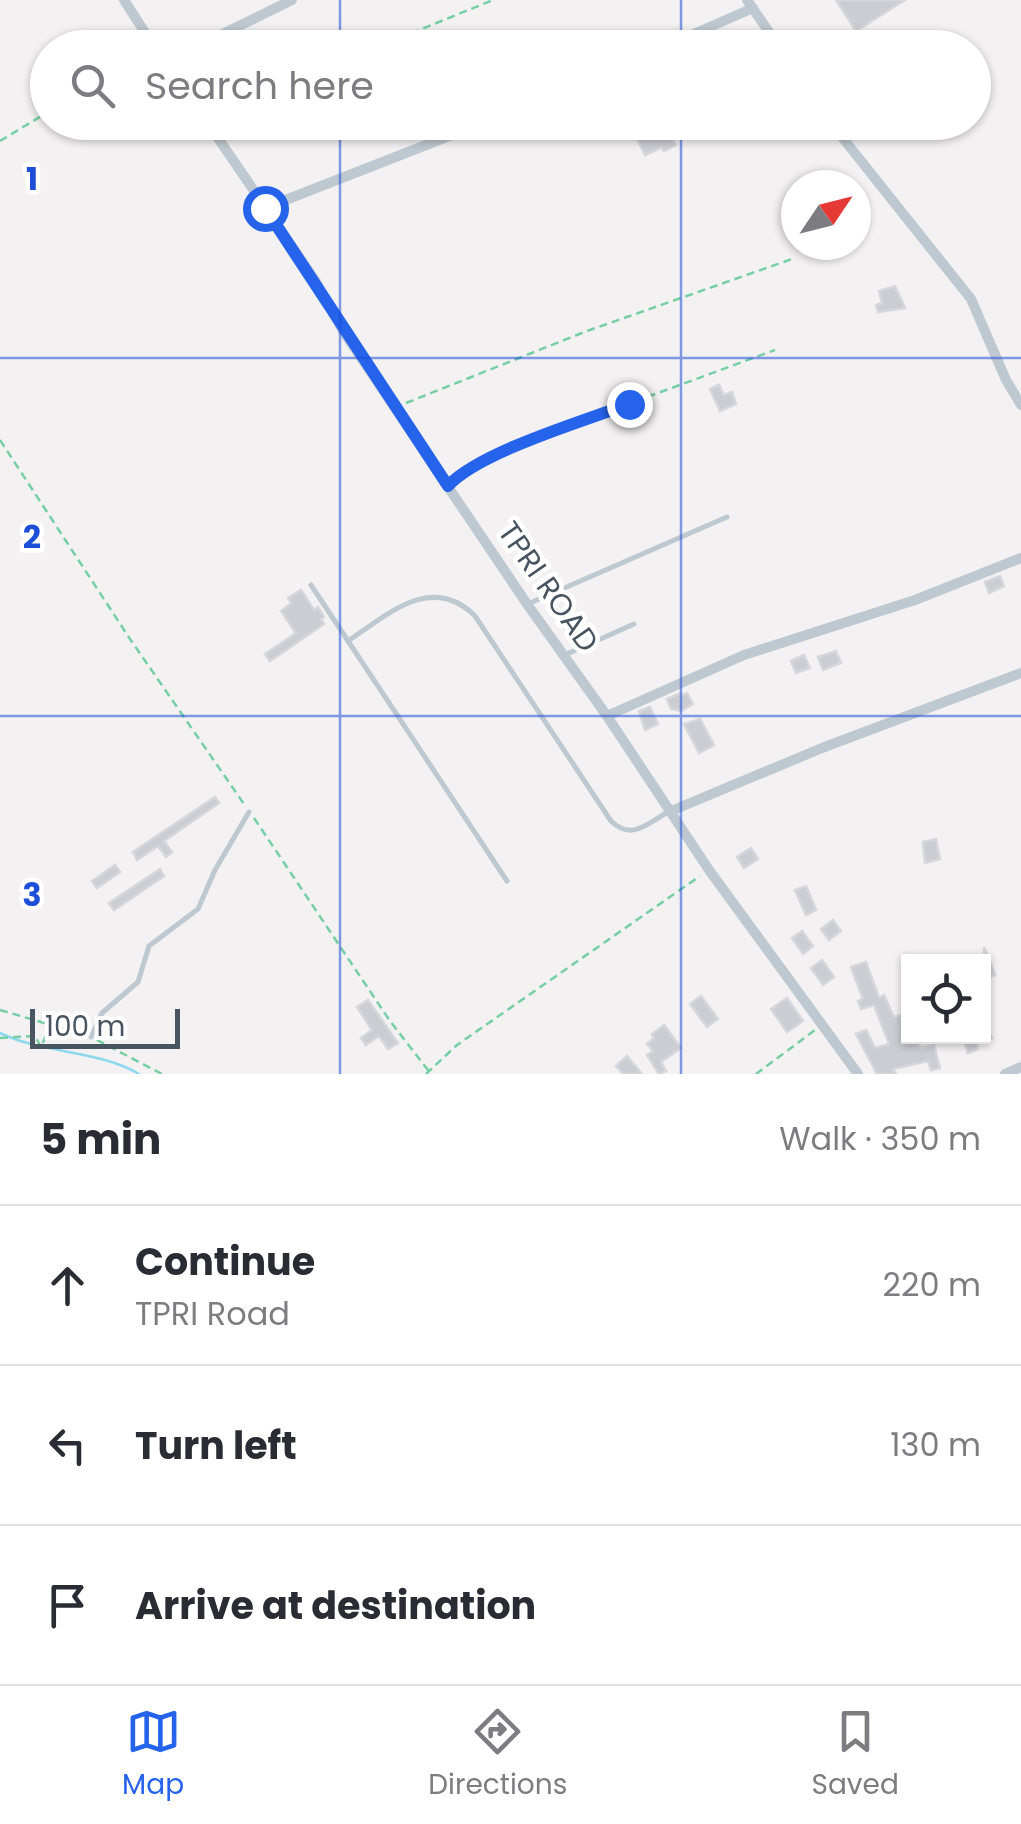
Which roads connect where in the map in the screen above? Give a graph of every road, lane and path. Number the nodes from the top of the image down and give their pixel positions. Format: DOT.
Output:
graph roads {
  1 [pos="124,0"];
  2 [pos="292,0"];
  3 [pos="493,0"];
  4 [pos="750,4"];
  5 [pos="143,30"];
  6 [pos="231,30"];
  7 [pos="419,30"];
  8 [pos="698,30"];
  9 [pos="768,30"];
  10 [pos="30,123"];
  11 [pos="218,140"];
  12 [pos="439,140"];
  13 [pos="844,140"];
  14 [pos="0,141"];
  15 [pos="265,208"];
  16 [pos="789,260"];
  17 [pos="775,350"];
  18 [pos="1021,405"];
  19 [pos="396,408"];
  20 [pos="0,440"];
  21 [pos="448,486"];
  22 [pos="727,517"];
  23 [pos="1021,558"];
  24 [pos="311,585"];
  25 [pos="527,604"];
  26 [pos="634,624"];
  27 [pos="348,641"];
  28 [pos="564,656"];
  29 [pos="1021,673"];
  30 [pos="608,716"];
  31 [pos="670,811"];
  32 [pos="249,812"];
  33 [pos="709,870"];
  34 [pos="507,880"];
  35 [pos="0,1010"];
  36 [pos="822,1025"];
  37 [pos="91,1037"];
  38 [pos="0,1038"];
  39 [pos="1021,1067"];
  40 [pos="429,1073"];
  41 [pos="162,1074"];
  42 [pos="756,1074"];
  43 [pos="858,1074"];
  44 [pos="1004,1074"];
  1 -- 5 [label="street"];
  2 -- 6 [label="street"];
  3 -- 7 [label="path"];
  4 -- 8 [label="street"];
  4 -- 9 [label="street"];
  10 -- 14 [label="path"];
  11 -- 15 [label="street, TPRI ROAD"];
  12 -- 15 [label="street"];
  13 -- 18 [label="street"];
  15 -- 19 [label="street, TPRI ROAD"];
  16 -- 19 [label="path"];
  17 -- 21 [label="path"];
  19 -- 21 [label="street, TPRI ROAD"];
  20 -- 32 [label="path"];
  21 -- 25 [label="street, TPRI ROAD"];
  22 -- 25 [label="lane"];
  23 -- 30 [label="street"];
  24 -- 27 [label="lane"];
  25 -- 28 [label="street, TPRI ROAD"];
  26 -- 28 [label="lane"];
  27 -- 31 [label="lane"];
  27 -- 34 [label="lane"];
  28 -- 30 [label="street, TPRI ROAD"];
  29 -- 31 [label="street"];
  30 -- 31 [label="street, TPRI ROAD"];
  31 -- 33 [label="street, TPRI ROAD"];
  32 -- 37 [label="lane"];
  32 -- 40 [label="path"];
  33 -- 36 [label="street, TPRI ROAD"];
  33 -- 40 [label="path"];
  35 -- 37 [label="path"];
  36 -- 42 [label="path"];
  36 -- 43 [label="street, TPRI ROAD"];
  37 -- 38 [label="path"];
  37 -- 41 [label="path"];
  39 -- 44 [label="street"];
}
